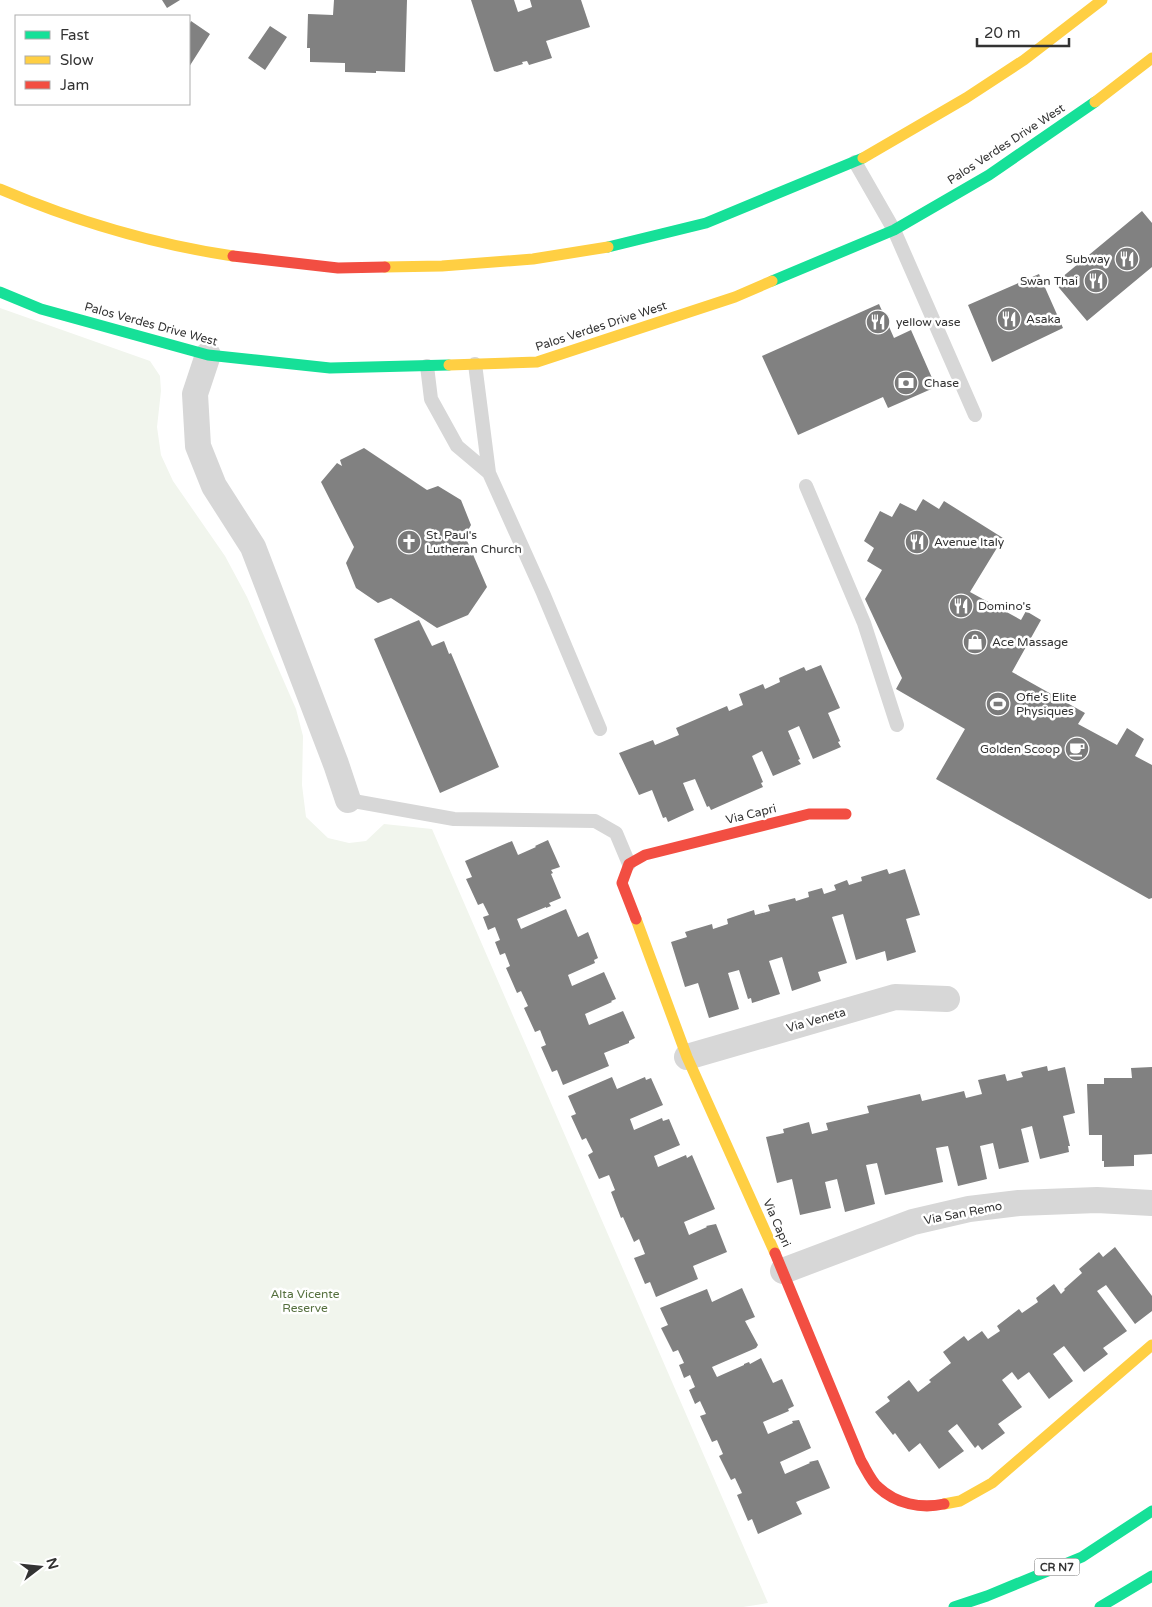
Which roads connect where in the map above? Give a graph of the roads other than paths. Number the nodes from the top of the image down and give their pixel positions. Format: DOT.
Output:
graph roads {
  1 [pos="1102,0"];
  2 [pos="1152,58"];
  3 [pos="855,162"];
  4 [pos="0,190"];
  5 [pos="894,230"];
  6 [pos="0,292"];
  7 [pos="208,355"];
  8 [pos="475,364"];
  9 [pos="426,366"];
  10 [pos="975,415"];
  11 [pos="489,473"];
  12 [pos="806,486"];
  13 [pos="896,725"];
  14 [pos="600,729"];
  15 [pos="348,800"];
  16 [pos="846,814"];
  17 [pos="629,864"];
  18 [pos="947,1000"];
  19 [pos="687,1057"];
  20 [pos="1152,1203"];
  21 [pos="783,1271"];
  22 [pos="1152,1344"];
  23 [pos="1152,1511"];
  24 [pos="1152,1576"];
  25 [pos="954,1607"];
  26 [pos="1100,1607"];
  1 -- 3 [label="main road"];
  2 -- 5 [label="main road, Palos Verdes Drive West"];
  3 -- 4 [label="main road"];
  3 -- 5 [label="lane"];
  5 -- 8 [label="main road, Palos Verdes Drive West"];
  5 -- 10 [label="lane"];
  6 -- 7 [label="main road, Palos Verdes Drive West"];
  7 -- 9 [label="main road, Palos Verdes Drive West"];
  7 -- 15 [label="street"];
  8 -- 9 [label="main road, Palos Verdes Drive West"];
  8 -- 11 [label="lane"];
  9 -- 11 [label="lane"];
  11 -- 14 [label="lane"];
  12 -- 13 [label="lane"];
  15 -- 17 [label="lane"];
  16 -- 17 [label="main road, Via Capri"];
  17 -- 19 [label="main road, Via Capri"];
  18 -- 19 [label="street, Via Veneta"];
  19 -- 21 [label="main road, Via Capri"];
  20 -- 21 [label="street, Via San Remo"];
  21 -- 22 [label="main road, Via Capri"];
  23 -- 25 [label="main road, CR N7"];
  24 -- 26 [label="main road"];
}
